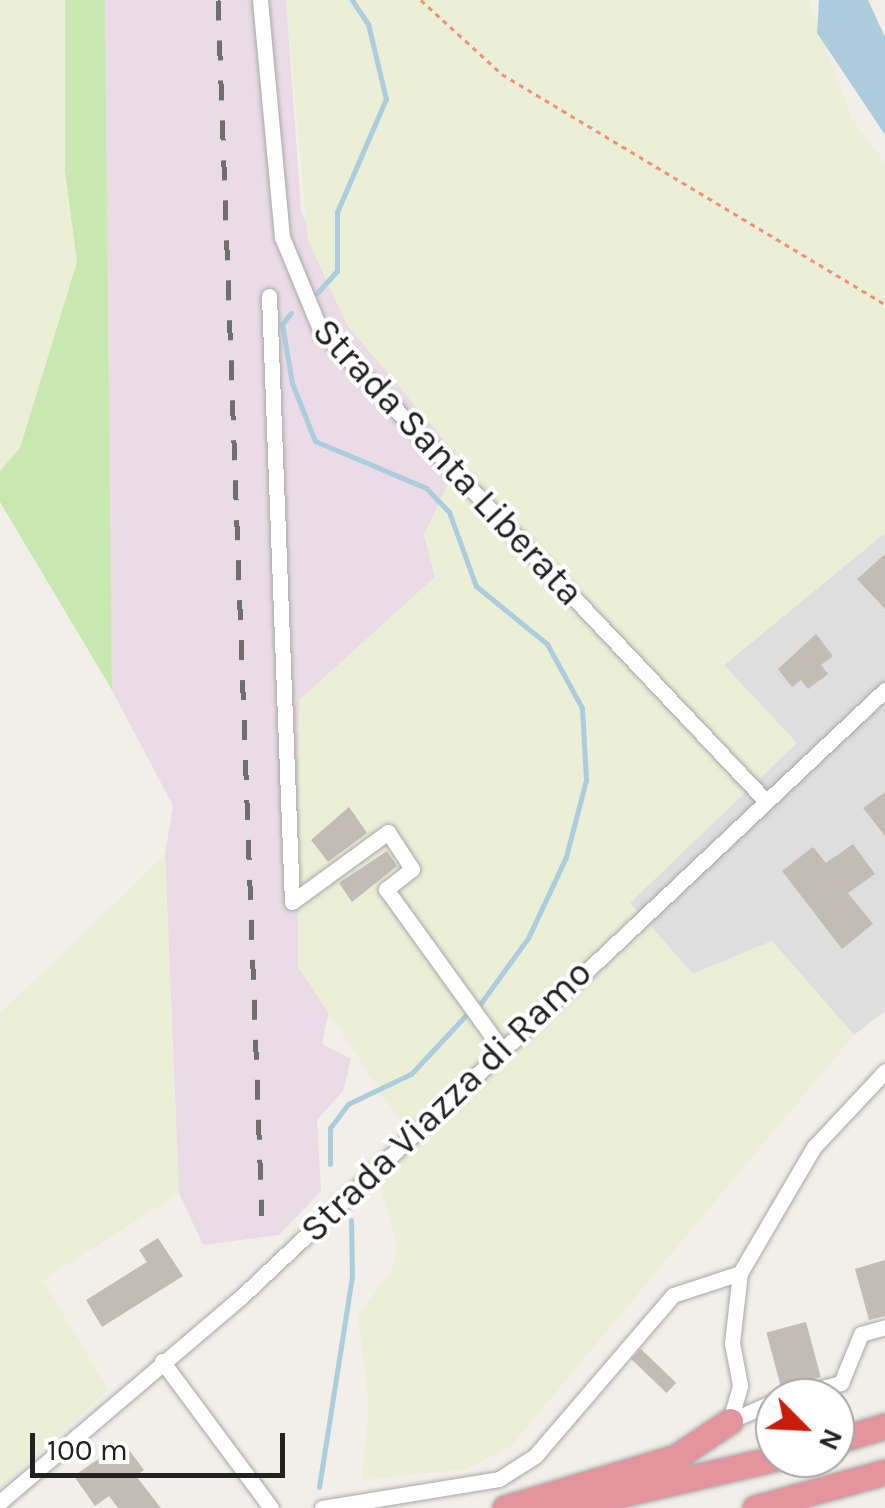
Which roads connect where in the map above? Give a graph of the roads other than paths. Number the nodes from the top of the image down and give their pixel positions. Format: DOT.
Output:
graph roads {
  1 [pos="260,0"];
  2 [pos="269,296"];
  3 [pos="885,690"];
  4 [pos="765,800"];
  5 [pos="500,1047"];
  6 [pos="885,1071"];
  7 [pos="740,1273"];
  8 [pos="885,1327"];
  9 [pos="162,1360"];
  10 [pos="843,1378"];
  11 [pos="755,1410"];
  12 [pos="730,1421"];
  13 [pos="885,1426"];
  14 [pos="855,1436"];
  15 [pos="755,1463"];
  16 [pos="885,1472"];
  17 [pos="0,1502"];
  18 [pos="271,1508"];
  19 [pos="322,1508"];
  20 [pos="506,1508"];
  21 [pos="562,1508"];
  22 [pos="755,1508"];
  1 -- 4 [label="street, Strada Santa Liberata"];
  2 -- 5 [label="street"];
  3 -- 4 [label="street, Strada Viazza di Ramo"];
  4 -- 5 [label="street, Strada Viazza di Ramo"];
  5 -- 9 [label="street, Strada Viazza di Ramo"];
  6 -- 7 [label="street"];
  7 -- 12 [label="street"];
  7 -- 19 [label="street"];
  8 -- 10 [label="street"];
  9 -- 17 [label="street, Strada Viazza di Ramo"];
  9 -- 18 [label="street"];
  11 -- 12 [label="street"];
  12 -- 20 [label="highway"];
  13 -- 14 [label="highway"];
  15 -- 21 [label="highway"];
  16 -- 22 [label="highway"];
}
